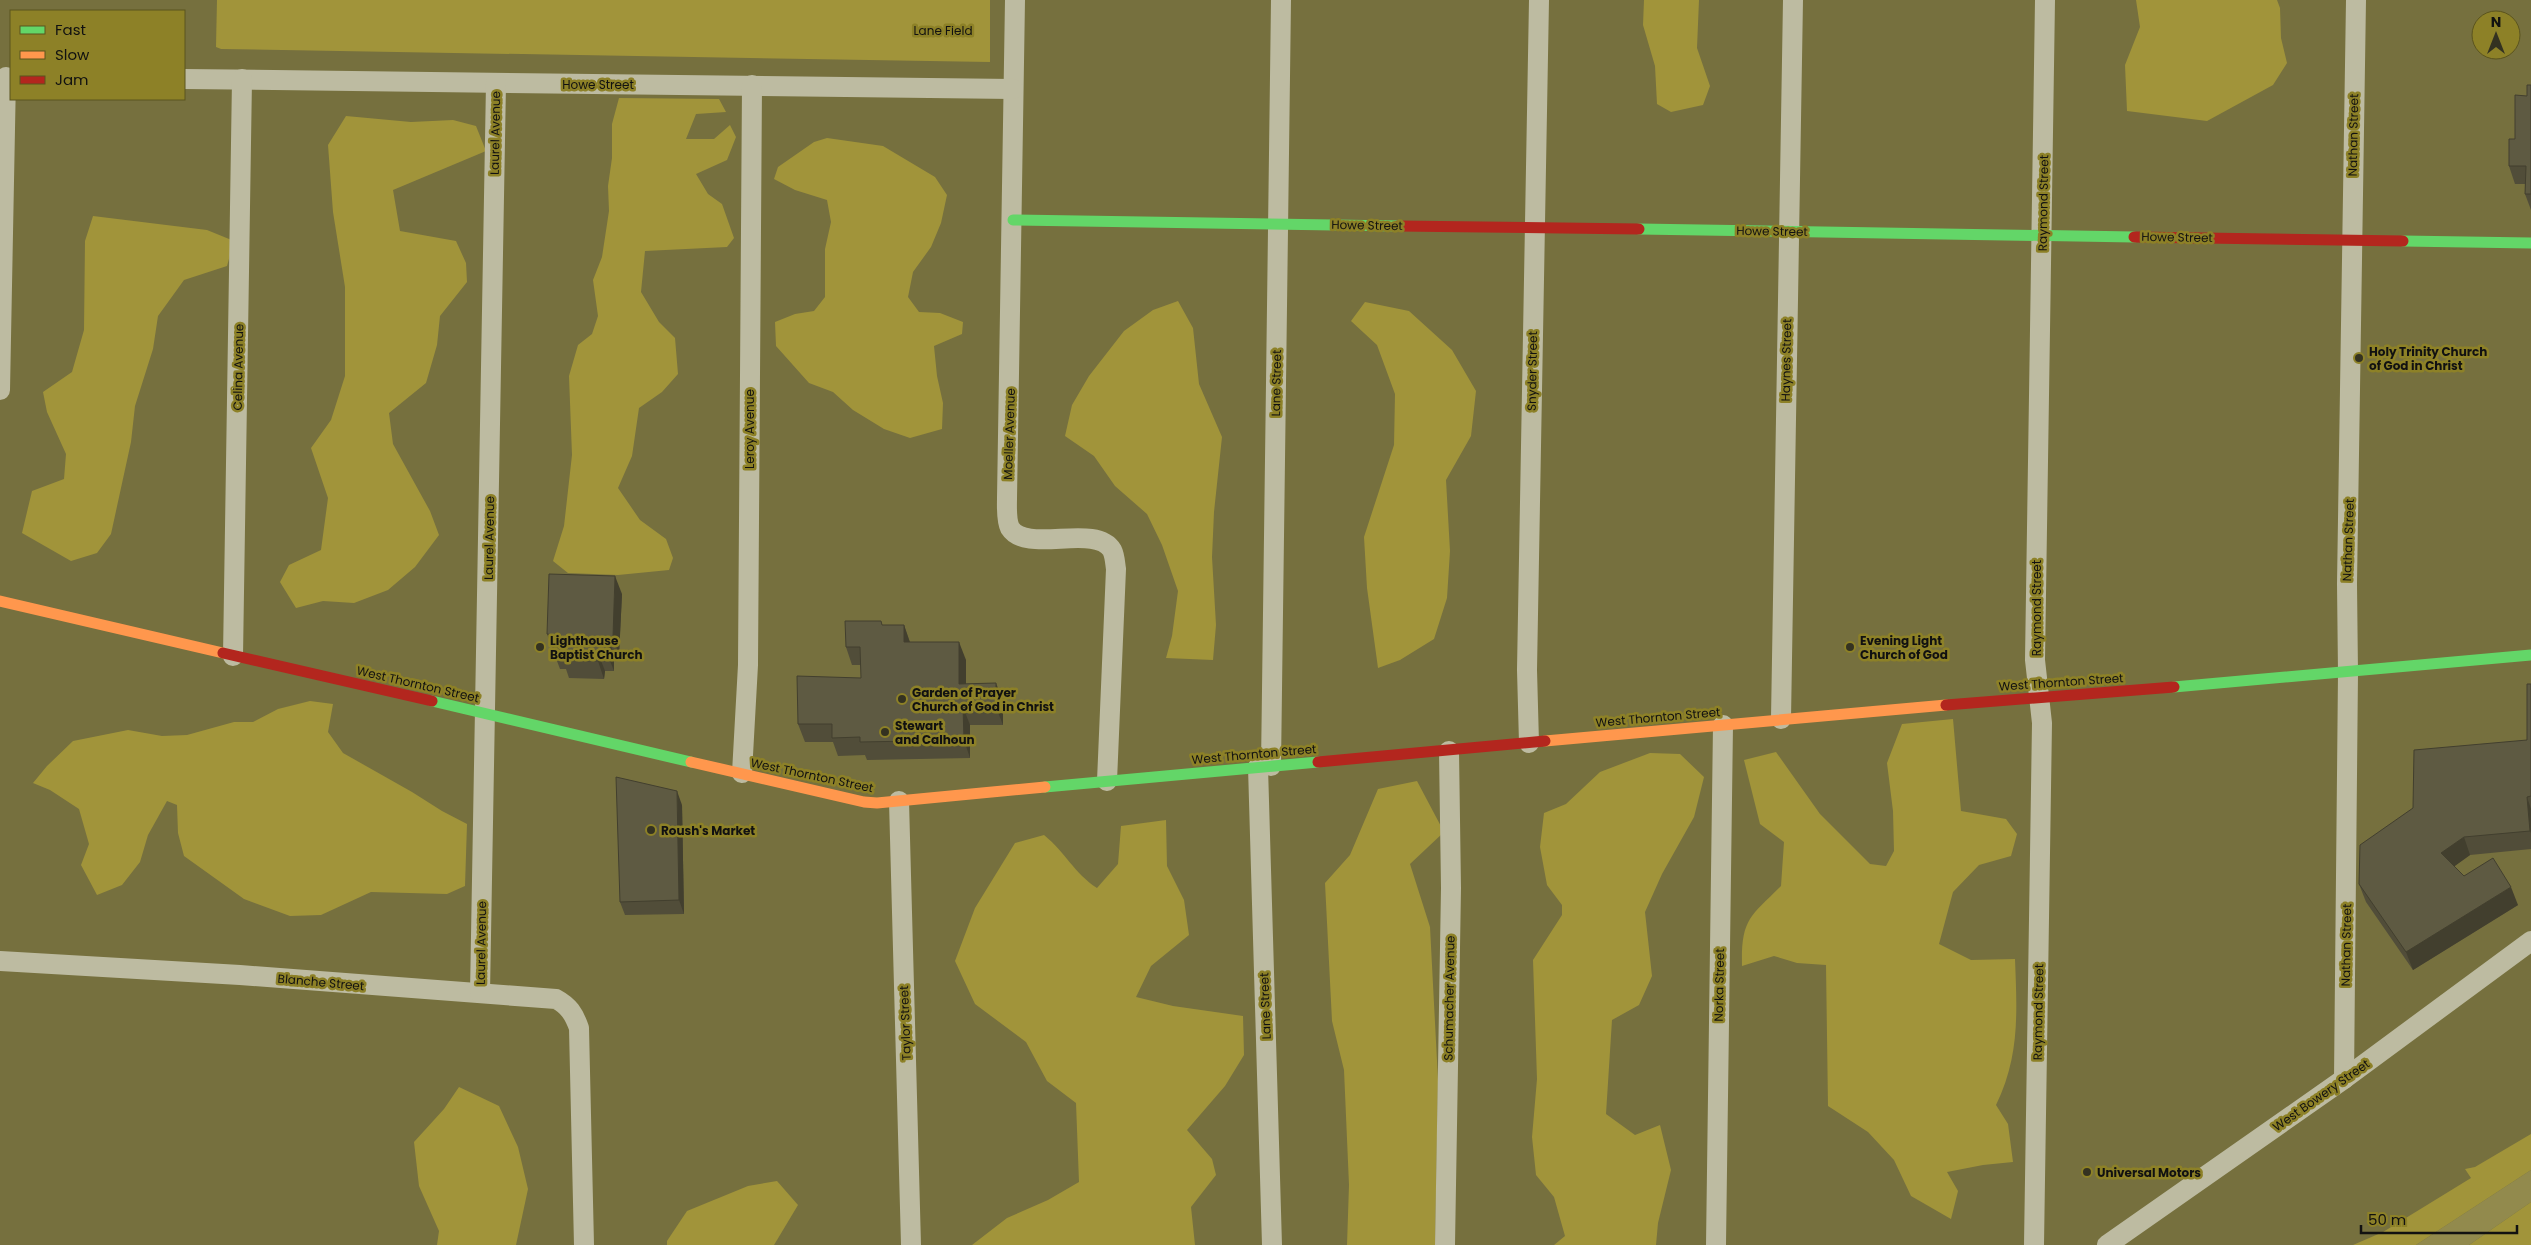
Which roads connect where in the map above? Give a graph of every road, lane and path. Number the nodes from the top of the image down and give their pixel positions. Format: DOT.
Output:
graph roads {
  1 [pos="1015,0"];
  2 [pos="1281,0"];
  3 [pos="1539,0"];
  4 [pos="1793,0"];
  5 [pos="2045,0"];
  6 [pos="2356,0"];
  7 [pos="6,77"];
  8 [pos="185,78"];
  9 [pos="242,79"];
  10 [pos="496,83"];
  11 [pos="752,85"];
  12 [pos="1013,89"];
  13 [pos="1013,220"];
  14 [pos="1278,223"];
  15 [pos="1534,228"];
  16 [pos="1788,231"];
  17 [pos="2042,235"];
  18 [pos="2352,239"];
  19 [pos="2531,243"];
  20 [pos="0,390"];
  21 [pos="0,601"];
  22 [pos="2531,655"];
  23 [pos="233,656"];
  24 [pos="2348,673"];
  25 [pos="2040,699"];
  26 [pos="485,714"];
  27 [pos="1781,719"];
  28 [pos="1723,725"];
  29 [pos="1529,743"];
  30 [pos="1448,751"];
  31 [pos="1264,767"];
  32 [pos="742,773"];
  33 [pos="1108,781"];
  34 [pos="899,801"];
  35 [pos="2531,941"];
  36 [pos="0,961"];
  37 [pos="480,993"];
  38 [pos="2344,1079"];
  39 [pos="584,1245"];
  40 [pos="911,1245"];
  41 [pos="1272,1245"];
  42 [pos="1445,1245"];
  43 [pos="1716,1245"];
  44 [pos="2034,1245"];
  45 [pos="2107,1245"];
  1 -- 12 [label="street, Moeller Avenue"];
  2 -- 14 [label="street, Lane Street"];
  3 -- 15 [label="street, Snyder Street"];
  4 -- 16 [label="street, Haynes Street"];
  5 -- 17 [label="street, Raymond Street"];
  6 -- 18 [label="street, Nathan Street"];
  7 -- 20 [label="street"];
  8 -- 9 [label="street, Howe Street"];
  9 -- 10 [label="street, Howe Street"];
  9 -- 23 [label="street, Celina Avenue"];
  10 -- 11 [label="street, Howe Street"];
  10 -- 26 [label="street, Laurel Avenue"];
  11 -- 12 [label="street, Howe Street"];
  11 -- 32 [label="street, Leroy Avenue"];
  12 -- 13 [label="street, Moeller Avenue"];
  13 -- 14 [label="main road, Howe Street"];
  13 -- 33 [label="street, Moeller Avenue"];
  14 -- 15 [label="main road, Howe Street"];
  14 -- 31 [label="street, Lane Street"];
  15 -- 16 [label="main road, Howe Street"];
  15 -- 29 [label="street, Snyder Street"];
  16 -- 17 [label="main road, Howe Street"];
  16 -- 27 [label="street, Haynes Street"];
  17 -- 18 [label="main road, Howe Street"];
  17 -- 25 [label="street, Raymond Street"];
  18 -- 19 [label="main road, Howe Street"];
  18 -- 24 [label="street, Nathan Street"];
  21 -- 23 [label="main road, West Thornton Street"];
  22 -- 24 [label="main road, West Thornton Street"];
  23 -- 26 [label="main road, West Thornton Street"];
  24 -- 25 [label="main road, West Thornton Street"];
  24 -- 38 [label="street, Nathan Street"];
  25 -- 27 [label="main road, West Thornton Street"];
  25 -- 44 [label="street, Raymond Street"];
  26 -- 32 [label="main road, West Thornton Street"];
  26 -- 37 [label="street, Laurel Avenue"];
  27 -- 28 [label="main road, West Thornton Street"];
  28 -- 29 [label="main road, West Thornton Street"];
  28 -- 43 [label="street, Norka Street"];
  29 -- 30 [label="main road, West Thornton Street"];
  30 -- 31 [label="main road, West Thornton Street"];
  30 -- 42 [label="street, Schumacher Avenue"];
  31 -- 33 [label="main road, West Thornton Street"];
  31 -- 41 [label="street, Lane Street"];
  32 -- 34 [label="main road, West Thornton Street"];
  33 -- 34 [label="main road, West Thornton Street"];
  34 -- 40 [label="street, Taylor Street"];
  35 -- 38 [label="street, West Bowery Street"];
  36 -- 37 [label="street, Blanche Street"];
  37 -- 39 [label="street, Blanche Street"];
  38 -- 45 [label="street, West Bowery Street"];
}
